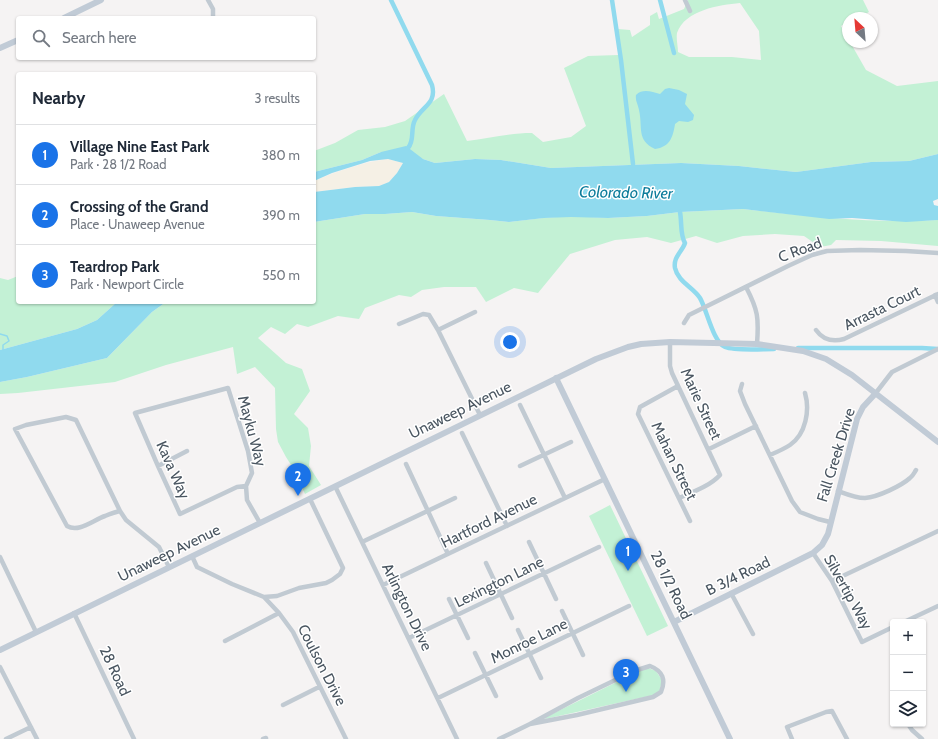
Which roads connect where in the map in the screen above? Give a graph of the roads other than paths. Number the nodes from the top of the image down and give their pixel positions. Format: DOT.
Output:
graph roads {
  1 [pos="101,0"];
  2 [pos="208,0"];
  3 [pos="685,0"];
  4 [pos="690,11"];
  5 [pos="68,16"];
  6 [pos="213,16"];
  7 [pos="16,41"];
  8 [pos="0,48"];
  9 [pos="938,253"];
  10 [pos="746,287"];
  11 [pos="936,295"];
  12 [pos="938,302"];
  13 [pos="475,312"];
  14 [pos="684,323"];
  15 [pos="399,324"];
  16 [pos="438,330"];
  17 [pos="816,330"];
  18 [pos="670,342"];
  19 [pos="757,344"];
  20 [pos="938,349"];
  21 [pos="556,378"];
  22 [pos="742,384"];
  23 [pos="678,386"];
  24 [pos="805,393"];
  25 [pos="875,394"];
  26 [pos="520,405"];
  27 [pos="135,413"];
  28 [pos="480,415"];
  29 [pos="756,426"];
  30 [pos="462,433"];
  31 [pos="571,442"];
  32 [pos="938,442"];
  33 [pos="709,449"];
  34 [pos="187,451"];
  35 [pos="544,455"];
  36 [pos="770,455"];
  37 [pos="406,464"];
  38 [pos="158,466"];
  39 [pos="520,466"];
  40 [pos="916,470"];
  41 [pos="604,479"];
  42 [pos="246,486"];
  43 [pos="335,486"];
  44 [pos="838,491"];
  45 [pos="310,498"];
  46 [pos="455,498"];
  47 [pos="565,498"];
  48 [pos="679,498"];
  49 [pos="120,511"];
  50 [pos="428,511"];
  51 [pos="690,521"];
  52 [pos="830,522"];
  53 [pos="260,523"];
  54 [pos="507,526"];
  55 [pos="938,531"];
  56 [pos="362,542"];
  57 [pos="529,542"];
  58 [pos="599,547"];
  59 [pos="813,553"];
  60 [pos="448,554"];
  61 [pos="192,556"];
  62 [pos="0,557"];
  63 [pos="486,564"];
  64 [pos="169,567"];
  65 [pos="544,573"];
  66 [pos="832,582"];
  67 [pos="383,585"];
  68 [pos="731,593"];
  69 [pos="500,594"];
  70 [pos="264,597"];
  71 [pos="449,599"];
  72 [pos="556,599"];
  73 [pos="629,606"];
  74 [pos="938,606"];
  75 [pos="562,611"];
  76 [pos="74,613"];
  77 [pos="279,613"];
  78 [pos="457,615"];
  79 [pos="512,618"];
  80 [pos="910,619"];
  81 [pos="674,622"];
  82 [pos="890,628"];
  83 [pos="518,630"];
  84 [pos="36,632"];
  85 [pos="572,633"];
  86 [pos="753,634"];
  87 [pos="409,638"];
  88 [pos="468,638"];
  89 [pos="225,641"];
  90 [pos="0,650"];
  91 [pos="476,653"];
  92 [pos="529,654"];
  93 [pos="583,655"];
  94 [pos="0,667"];
  95 [pos="486,675"];
  96 [pos="541,678"];
  97 [pos="319,687"];
  98 [pos="496,696"];
  99 [pos="438,698"];
  100 [pos="283,705"];
  101 [pos="530,724"];
  102 [pos="31,727"];
  103 [pos="910,727"];
  104 [pos="6,739"];
  105 [pos="37,739"];
  106 [pos="134,739"];
  107 [pos="346,739"];
  108 [pos="457,739"];
  109 [pos="499,739"];
  110 [pos="728,739"];
  111 [pos="792,739"];
  112 [pos="847,739"];
  113 [pos="922,739"];
  1 -- 5 [label="main road"];
  2 -- 6 [label="street"];
  3 -- 4 [label="street"];
  7 -- 8 [label="main road"];
  9 -- 10 [label="street, C Road"];
  10 -- 14 [label="street, C Road"];
  10 -- 19 [label="street"];
  11 -- 12 [label="street"];
  11 -- 17 [label="street, Arrasta Court"];
  13 -- 16 [label="street"];
  15 -- 16 [label="street"];
  16 -- 28 [label="street"];
  18 -- 19 [label="main road, Unaweep Avenue"];
  18 -- 21 [label="main road, Unaweep Avenue"];
  18 -- 23 [label="street, Marie Street"];
  19 -- 25 [label="main road, Unaweep Avenue"];
  20 -- 25 [label="street, Fall Creek Drive"];
  21 -- 28 [label="main road, Unaweep Avenue"];
  21 -- 41 [label="main road, 28 1/2 Road"];
  22 -- 29 [label="street"];
  23 -- 33 [label="street, Marie Street"];
  23 -- 48 [label="street, Mahan Street"];
  24 -- 36 [label="street"];
  25 -- 32 [label="main road, Unaweep Avenue"];
  25 -- 44 [label="main road, Fall Creek Drive"];
  26 -- 35 [label="street"];
  27 -- 38 [label="street, Kava Way"];
  27 -- 42 [label="street, Mayku Way"];
  28 -- 43 [label="main road, Unaweep Avenue"];
  29 -- 33 [label="street"];
  29 -- 36 [label="street"];
  30 -- 54 [label="street"];
  31 -- 35 [label="street"];
  33 -- 48 [label="street, Marie Street"];
  34 -- 38 [label="street"];
  35 -- 39 [label="street"];
  35 -- 47 [label="street"];
  36 -- 52 [label="street"];
  37 -- 50 [label="street"];
  38 -- 42 [label="street, Kava Way"];
  40 -- 44 [label="street"];
  41 -- 47 [label="street, Hartford Avenue"];
  41 -- 81 [label="main road, 28 1/2 Road"];
  42 -- 53 [label="street, Mayku Way"];
  43 -- 45 [label="main road, Unaweep Avenue"];
  43 -- 56 [label="street, Arlington Drive"];
  44 -- 52 [label="main road, Fall Creek Drive"];
  45 -- 53 [label="main road, Unaweep Avenue"];
  45 -- 70 [label="street"];
  46 -- 50 [label="street"];
  47 -- 54 [label="street, Hartford Avenue"];
  48 -- 51 [label="street, Mahan Street"];
  49 -- 49 [label="street"];
  49 -- 64 [label="street"];
  50 -- 56 [label="street"];
  50 -- 60 [label="street"];
  52 -- 59 [label="main road, Fall Creek Drive"];
  53 -- 61 [label="main road, Unaweep Avenue"];
  54 -- 60 [label="street, Hartford Avenue"];
  55 -- 66 [label="street"];
  56 -- 67 [label="street, Arlington Drive"];
  57 -- 65 [label="street"];
  58 -- 65 [label="street, Lexington Lane"];
  59 -- 66 [label="street, Silvertip Way"];
  59 -- 68 [label="main road, B 3/4 Road"];
  60 -- 67 [label="street, Hartford Avenue"];
  61 -- 64 [label="main road, Unaweep Avenue"];
  61 -- 70 [label="street, Coulson Drive"];
  62 -- 84 [label="street"];
  63 -- 69 [label="street"];
  64 -- 76 [label="main road, Unaweep Avenue"];
  65 -- 69 [label="street, Lexington Lane"];
  65 -- 72 [label="street"];
  66 -- 82 [label="street, Silvertip Way"];
  67 -- 87 [label="street, Arlington Drive"];
  68 -- 81 [label="main road, B 3/4 Road"];
  68 -- 86 [label="street"];
  69 -- 78 [label="street, Lexington Lane"];
  69 -- 79 [label="street"];
  70 -- 77 [label="street, Coulson Drive"];
  71 -- 78 [label="street"];
  73 -- 85 [label="street, Monroe Lane"];
  74 -- 80 [label="street"];
  75 -- 85 [label="street"];
  76 -- 84 [label="main road, Unaweep Avenue"];
  76 -- 106 [label="street, 28 Road"];
  77 -- 89 [label="street"];
  77 -- 97 [label="street, Coulson Drive"];
  78 -- 87 [label="street, Lexington Lane"];
  78 -- 88 [label="street"];
  81 -- 110 [label="main road, 28 1/2 Road"];
  83 -- 92 [label="street"];
  84 -- 90 [label="main road, Unaweep Avenue"];
  85 -- 92 [label="street, Monroe Lane"];
  85 -- 93 [label="street"];
  87 -- 99 [label="street, Arlington Drive"];
  91 -- 95 [label="street"];
  92 -- 95 [label="street, Monroe Lane"];
  92 -- 96 [label="street"];
  94 -- 102 [label="street"];
  95 -- 98 [label="street"];
  95 -- 99 [label="street, Monroe Lane"];
  97 -- 100 [label="street"];
  97 -- 107 [label="street, Coulson Drive"];
  99 -- 108 [label="street, Arlington Drive"];
  101 -- 101 [label="street"];
  101 -- 109 [label="street"];
  102 -- 104 [label="street"];
  102 -- 105 [label="street"];
  103 -- 113 [label="street"];
  111 -- 112 [label="street"];
}
